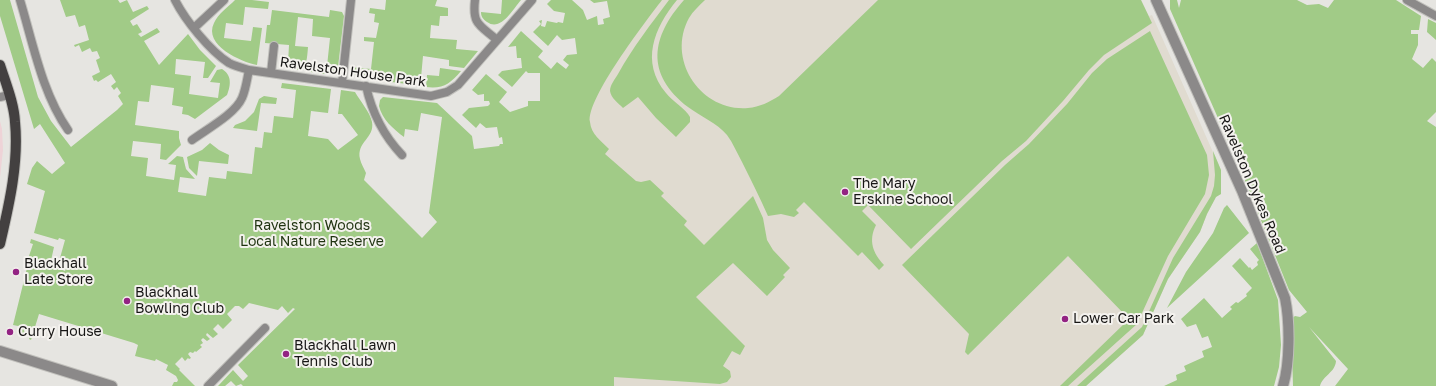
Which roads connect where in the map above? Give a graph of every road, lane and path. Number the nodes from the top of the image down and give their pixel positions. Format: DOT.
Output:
graph roads {
  1 [pos="20,0"];
  2 [pos="174,0"];
  3 [pos="224,0"];
  4 [pos="351,0"];
  5 [pos="475,0"];
  6 [pos="532,0"];
  7 [pos="1156,0"];
  8 [pos="1407,0"];
  9 [pos="1436,16"];
  10 [pos="194,28"];
  11 [pos="497,40"];
  12 [pos="274,46"];
  13 [pos="0,66"];
  14 [pos="249,70"];
  15 [pos="271,73"];
  16 [pos="342,83"];
  17 [pos="366,86"];
  18 [pos="5,96"];
  19 [pos="68,130"];
  20 [pos="192,140"];
  21 [pos="402,155"];
  22 [pos="0,244"];
  23 [pos="265,328"];
  24 [pos="0,351"];
  25 [pos="112,386"];
  26 [pos="208,386"];
  27 [pos="1283,386"];
  1 -- 19 [label="street"];
  2 -- 10 [label="street, Ravelston House Park"];
  3 -- 10 [label="street"];
  4 -- 16 [label="street"];
  5 -- 11 [label="street"];
  6 -- 11 [label="street, Ravelston House Park"];
  7 -- 27 [label="street, Ravelston Dykes Road"];
  8 -- 9 [label="street"];
  10 -- 14 [label="street, Ravelston House Park"];
  11 -- 17 [label="street, Ravelston House Park"];
  12 -- 15 [label="street"];
  13 -- 18 [label="main road"];
  14 -- 15 [label="street, Ravelston House Park"];
  14 -- 20 [label="street"];
  15 -- 16 [label="street, Ravelston House Park"];
  16 -- 17 [label="street, Ravelston House Park"];
  17 -- 21 [label="street"];
  18 -- 22 [label="main road"];
  23 -- 26 [label="street"];
  24 -- 25 [label="street"];
}
